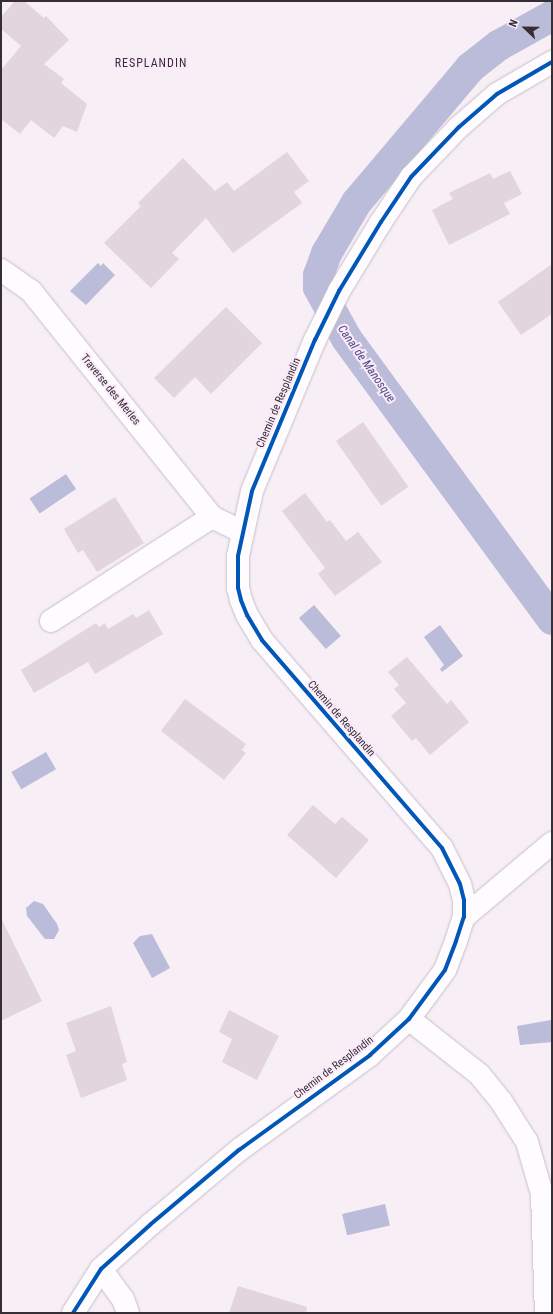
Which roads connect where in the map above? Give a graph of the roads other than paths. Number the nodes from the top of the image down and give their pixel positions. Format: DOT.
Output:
graph roads {
  1 [pos="552,62"];
  2 [pos="1,270"];
  3 [pos="212,517"];
  4 [pos="241,532"];
  5 [pos="51,621"];
  6 [pos="552,843"];
  7 [pos="464,917"];
  8 [pos="409,1019"];
  9 [pos="101,1269"];
  10 [pos="73,1313"];
  11 [pos="128,1313"];
  12 [pos="546,1313"];
  1 -- 4 [label="street, Chemin de Resplandin"];
  2 -- 3 [label="street, Traverse des Merles"];
  3 -- 4 [label="street, Traverse des Merles"];
  3 -- 5 [label="street"];
  4 -- 7 [label="street, Chemin de Resplandin"];
  6 -- 7 [label="street"];
  7 -- 8 [label="street, Chemin de Resplandin"];
  8 -- 9 [label="street, Chemin de Resplandin"];
  8 -- 12 [label="street"];
  9 -- 10 [label="street, Chemin de Resplandin"];
  9 -- 11 [label="street"];
}
